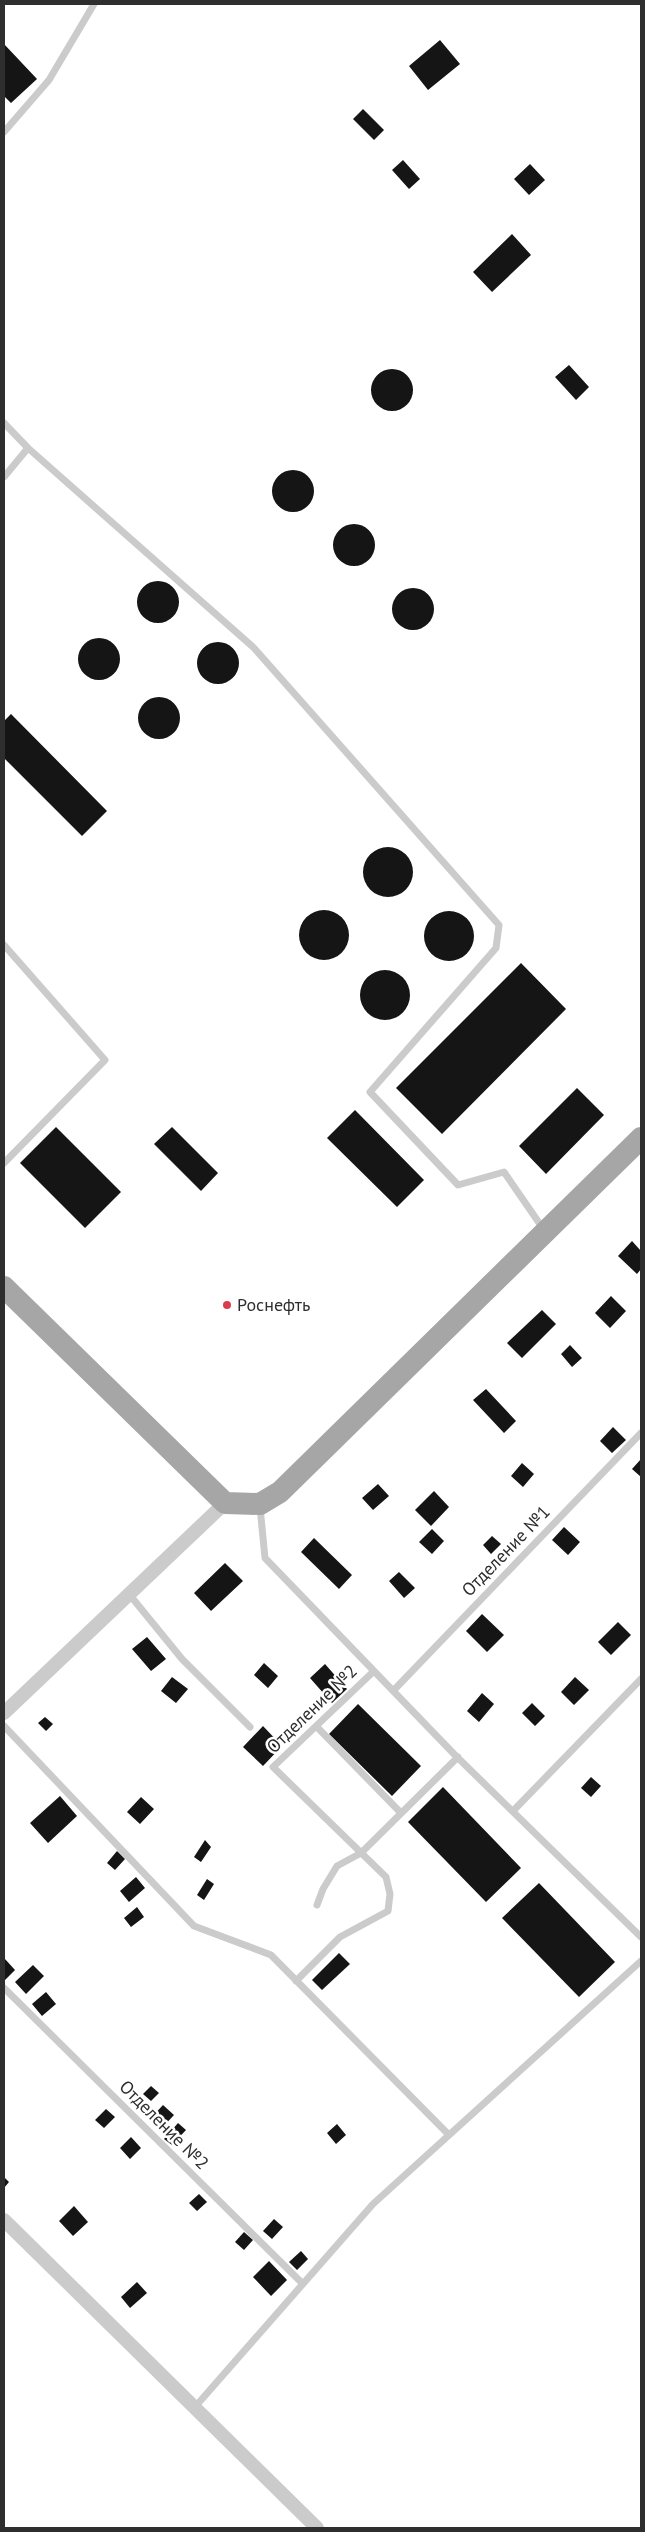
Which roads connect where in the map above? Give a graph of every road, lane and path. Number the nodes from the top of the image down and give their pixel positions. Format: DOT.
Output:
graph roads {
  1 [pos="94,4"];
  2 [pos="4,132"];
  3 [pos="4,423"];
  4 [pos="28,448"];
  5 [pos="4,477"];
  6 [pos="4,945"];
  7 [pos="641,1138"];
  8 [pos="4,1163"];
  9 [pos="545,1232"];
  10 [pos="4,1287"];
  11 [pos="641,1433"];
  12 [pos="225,1503"];
  13 [pos="260,1504"];
  14 [pos="128,1594"];
  15 [pos="374,1671"];
  16 [pos="641,1679"];
  17 [pos="393,1691"];
  18 [pos="4,1713"];
  19 [pos="4,1726"];
  20 [pos="316,1726"];
  21 [pos="250,1727"];
  22 [pos="458,1757"];
  23 [pos="513,1811"];
  24 [pos="401,1813"];
  25 [pos="361,1853"];
  26 [pos="317,1905"];
  27 [pos="641,1937"];
  28 [pos="641,1961"];
  29 [pos="296,1981"];
  30 [pos="4,1988"];
  31 [pos="449,2135"];
  32 [pos="4,2220"];
  33 [pos="303,2284"];
  34 [pos="195,2407"];
  35 [pos="317,2528"];
  1 -- 2 [label="lane"];
  3 -- 4 [label="lane"];
  4 -- 5 [label="lane"];
  4 -- 9 [label="lane"];
  6 -- 8 [label="lane"];
  7 -- 9 [label="main road"];
  9 -- 13 [label="main road"];
  10 -- 12 [label="main road"];
  11 -- 17 [label="lane, Отделение №1"];
  12 -- 13 [label="main road"];
  12 -- 14 [label="street"];
  13 -- 15 [label="lane"];
  14 -- 18 [label="street"];
  14 -- 21 [label="lane, Отделение №2"];
  15 -- 17 [label="lane"];
  15 -- 20 [label="lane, Отделение №2"];
  16 -- 23 [label="lane"];
  17 -- 22 [label="lane"];
  19 -- 29 [label="lane"];
  20 -- 24 [label="lane"];
  20 -- 25 [label="lane, Отделение №2"];
  22 -- 23 [label="lane"];
  22 -- 24 [label="lane"];
  23 -- 27 [label="lane"];
  24 -- 25 [label="lane"];
  25 -- 26 [label="lane"];
  25 -- 29 [label="lane, Отделение №2"];
  28 -- 31 [label="lane"];
  29 -- 31 [label="lane"];
  30 -- 33 [label="lane, Отделение №2"];
  31 -- 33 [label="lane"];
  32 -- 34 [label="street"];
  33 -- 34 [label="lane"];
  34 -- 35 [label="street"];
}
